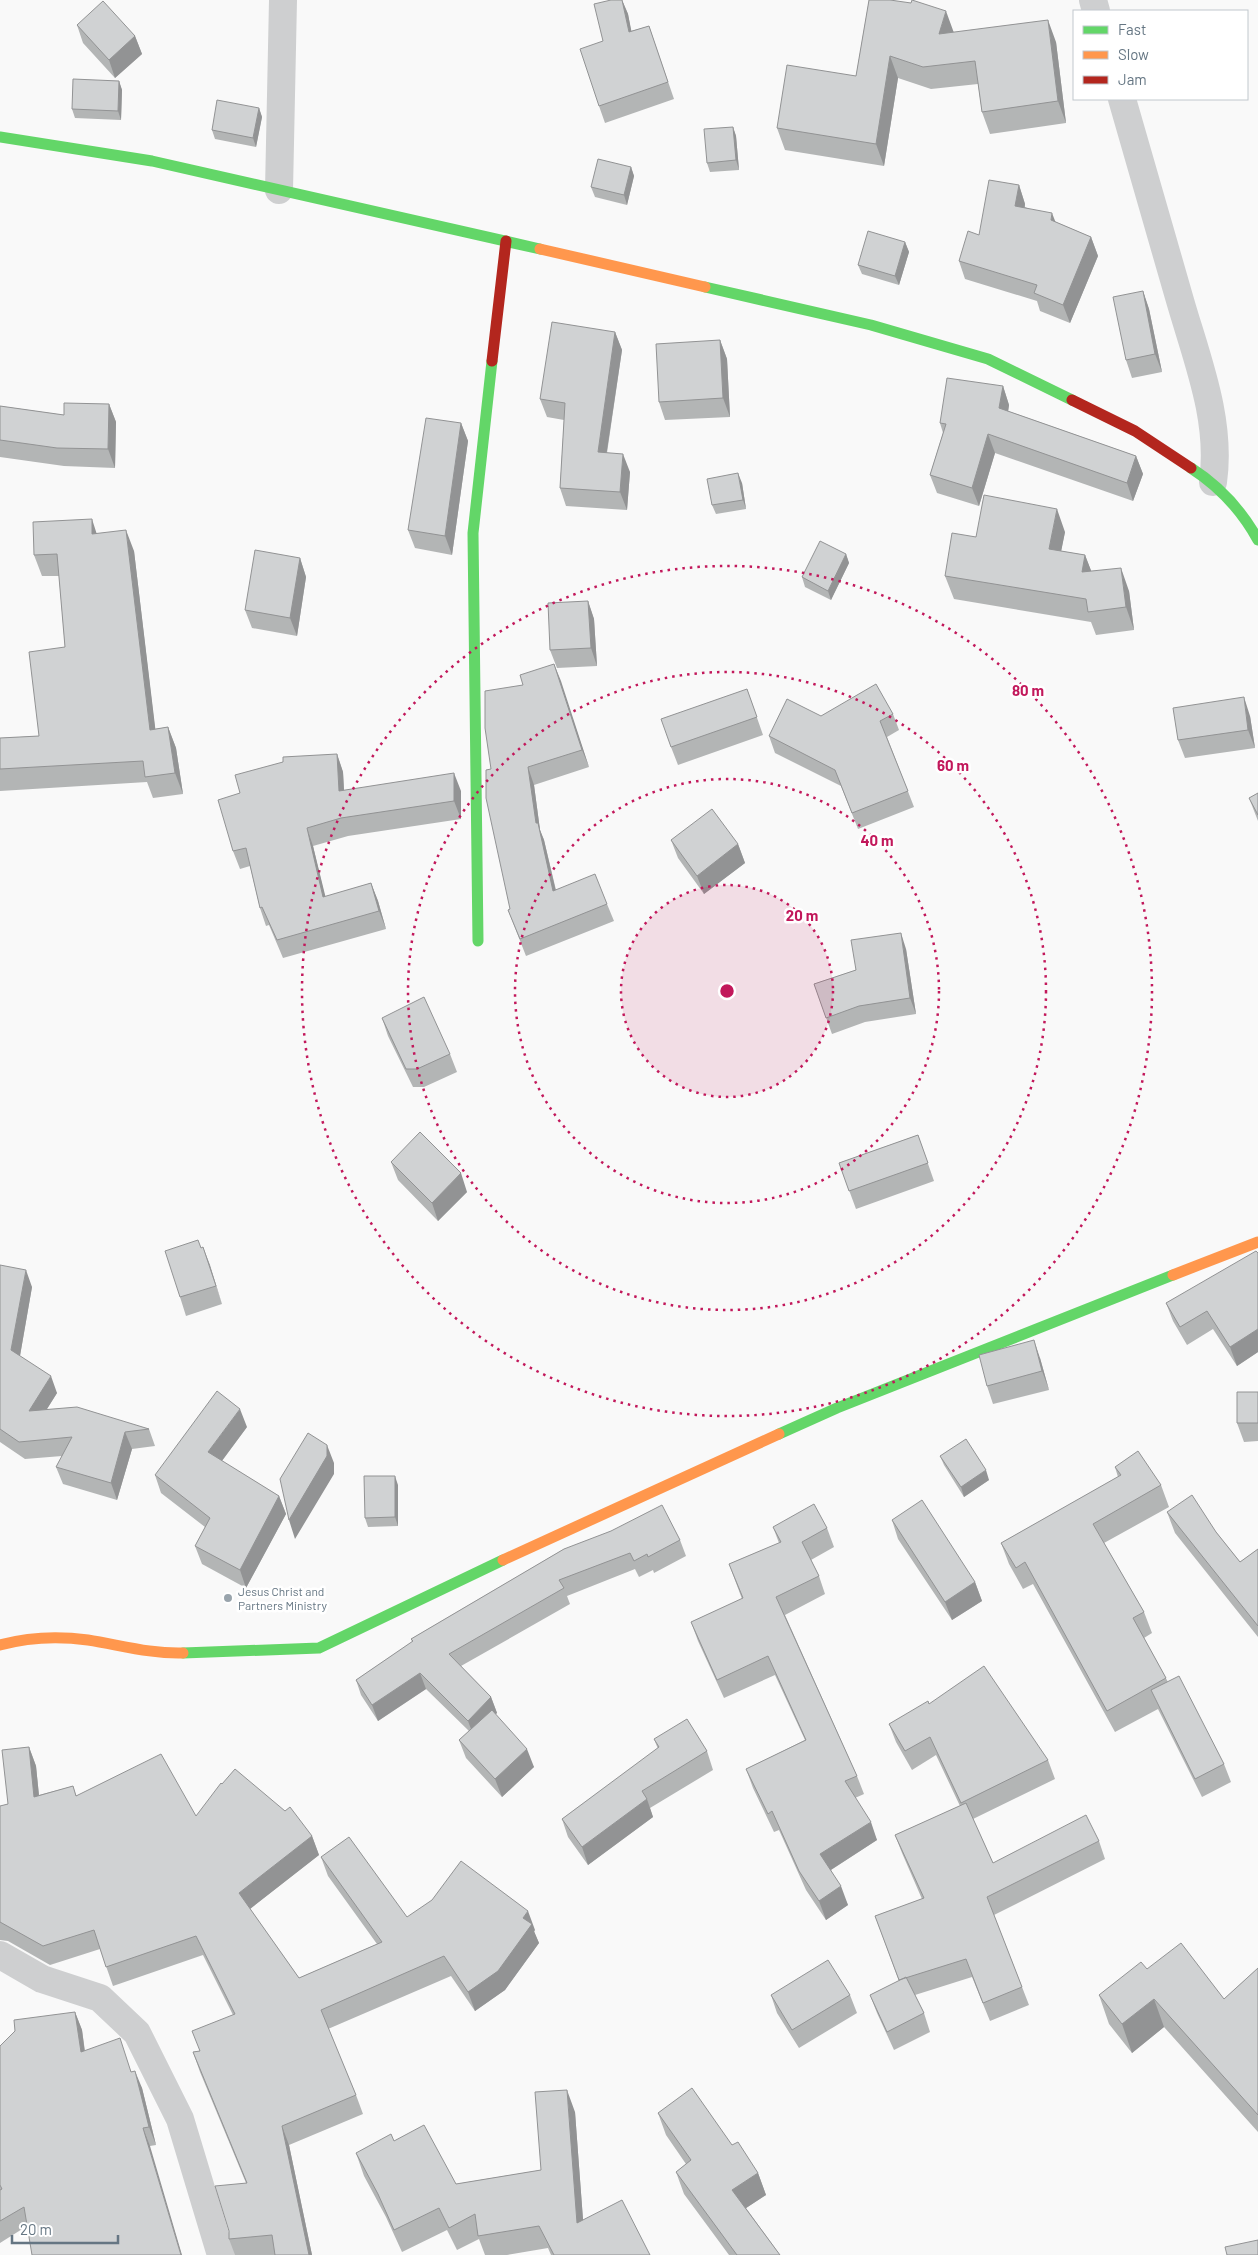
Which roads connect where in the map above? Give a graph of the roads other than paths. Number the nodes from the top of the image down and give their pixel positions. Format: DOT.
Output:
graph roads {
  1 [pos="283,0"];
  2 [pos="1122,100"];
  3 [pos="0,138"];
  4 [pos="279,190"];
  5 [pos="506,241"];
  6 [pos="1214,482"];
  7 [pos="1258,540"];
  8 [pos="478,941"];
  9 [pos="1258,1242"];
  10 [pos="0,1645"];
  11 [pos="0,1956"];
  12 [pos="220,2255"];
  1 -- 4 [label="street"];
  2 -- 6 [label="street"];
  3 -- 4 [label="street"];
  4 -- 5 [label="street"];
  5 -- 6 [label="street"];
  5 -- 8 [label="street"];
  6 -- 7 [label="street"];
  9 -- 10 [label="street"];
  11 -- 12 [label="street"];
}
